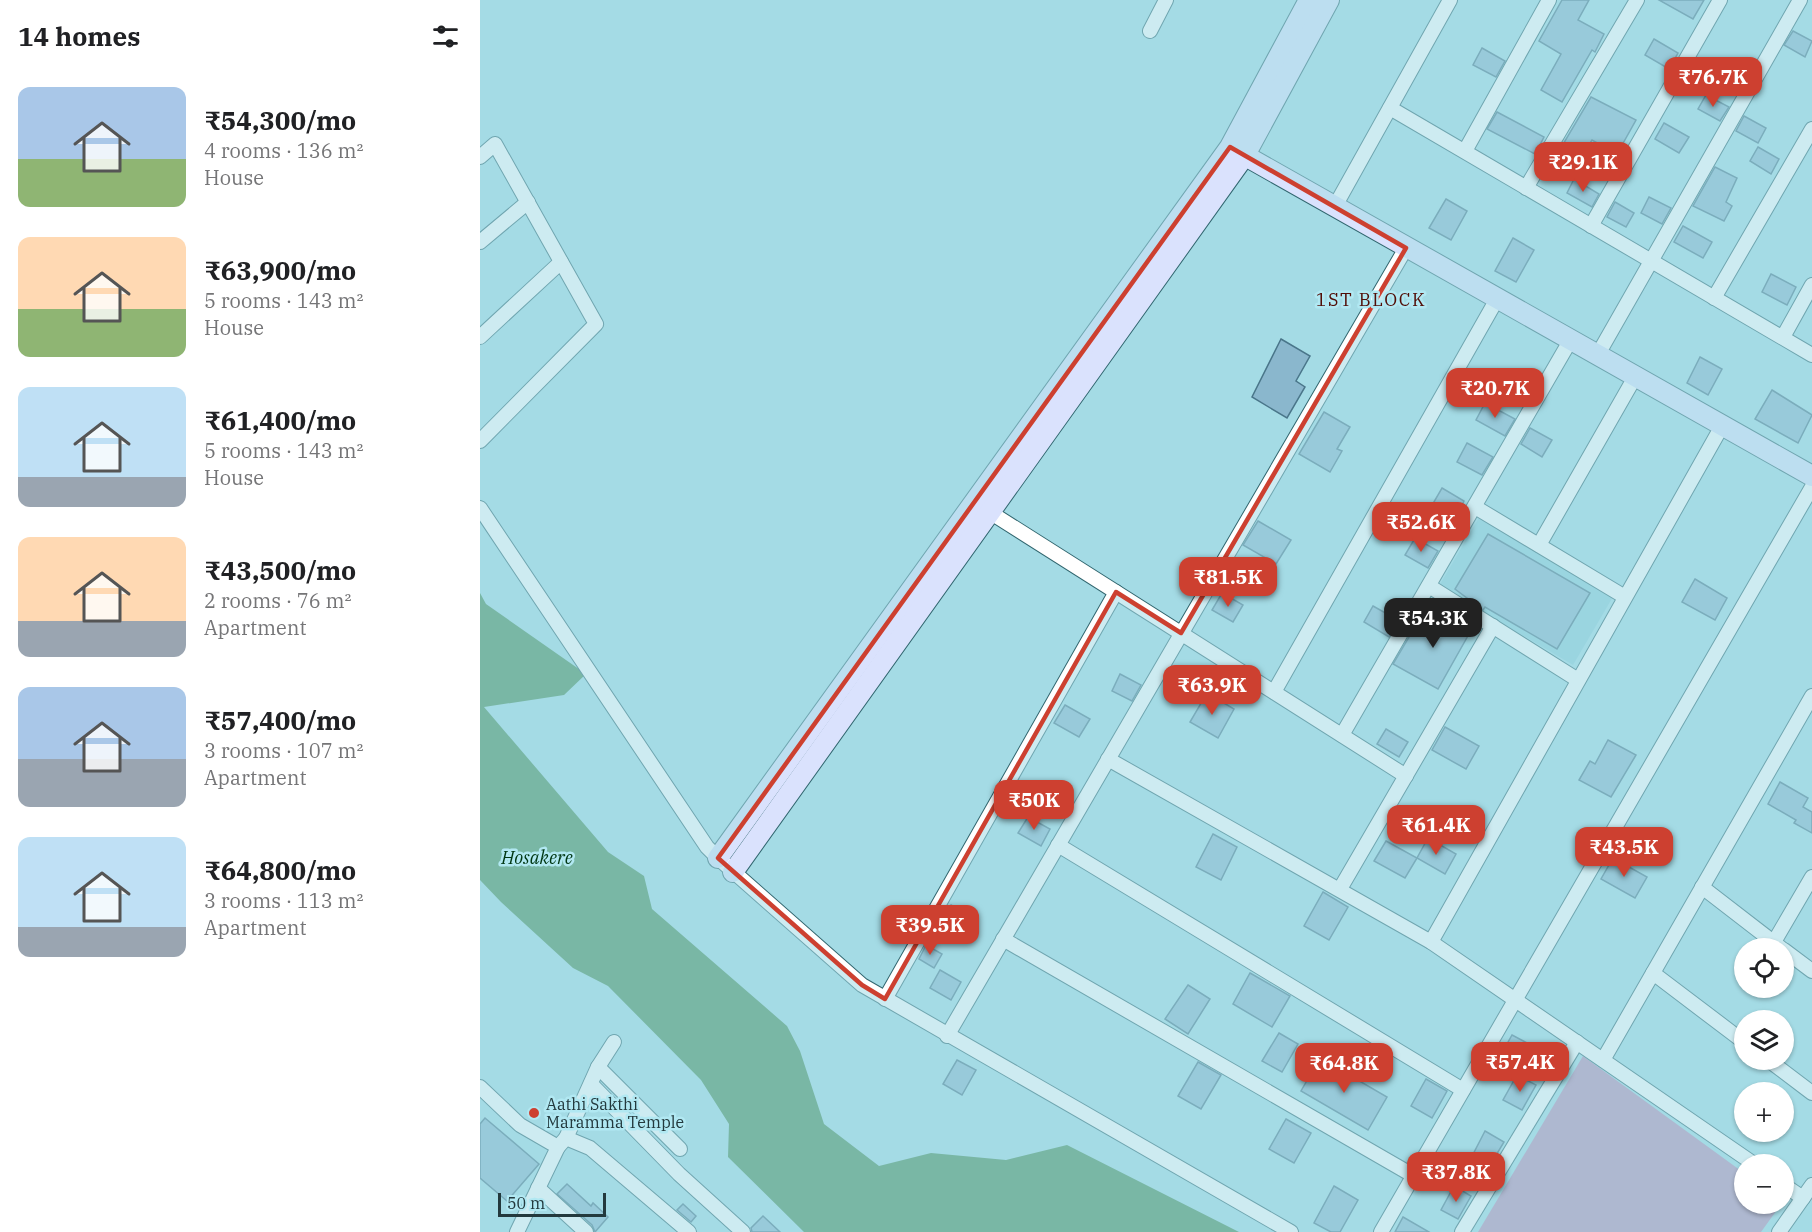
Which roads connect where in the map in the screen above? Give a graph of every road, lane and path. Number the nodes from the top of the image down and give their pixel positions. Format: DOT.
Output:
graph roads {
  1 [pos="1166,0"];
  2 [pos="1309,0"];
  3 [pos="1329,0"];
  4 [pos="1450,0"];
  5 [pos="1549,0"];
  6 [pos="1637,0"];
  7 [pos="1720,0"];
  8 [pos="1800,0"];
  9 [pos="1150,31"];
  10 [pos="1390,108"];
  11 [pos="1812,129"];
  12 [pos="1238,151"];
  13 [pos="1464,151"];
  14 [pos="480,157"];
  15 [pos="1527,188"];
  16 [pos="528,202"];
  17 [pos="1334,208"];
  18 [pos="1592,226"];
  19 [pos="480,242"];
  20 [pos="1406,248"];
  21 [pos="1651,261"];
  22 [pos="561,262"];
  23 [pos="1812,285"];
  24 [pos="1714,298"];
  25 [pos="1497,299"];
  26 [pos="480,337"];
  27 [pos="1783,338"];
  28 [pos="1570,341"];
  29 [pos="1812,355"];
  30 [pos="1597,356"];
  31 [pos="1635,377"];
  32 [pos="1722,426"];
  33 [pos="480,441"];
  34 [pos="1812,476"];
  35 [pos="1812,487"];
  36 [pos="973,501"];
  37 [pos="1475,507"];
  38 [pos="480,508"];
  39 [pos="991,513"];
  40 [pos="1539,545"];
  41 [pos="1429,586"];
  42 [pos="1116,592"];
  43 [pos="1625,597"];
  44 [pos="1492,626"];
  45 [pos="1181,633"];
  46 [pos="1578,680"];
  47 [pos="1274,692"];
  48 [pos="1812,696"];
  49 [pos="1342,735"];
  50 [pos="1108,759"];
  51 [pos="1406,776"];
  52 [pos="1058,845"];
  53 [pos="718,858"];
  54 [pos="733,872"];
  55 [pos="1812,877"];
  56 [pos="1702,887"];
  57 [pos="1340,889"];
  58 [pos="1768,938"];
  59 [pos="1784,938"];
  60 [pos="1003,939"];
  61 [pos="1431,942"];
  62 [pos="1794,958"];
  63 [pos="1812,972"];
  64 [pos="1653,973"];
  65 [pos="885,999"];
  66 [pos="1515,1000"];
  67 [pos="1734,1034"];
  68 [pos="947,1036"];
  69 [pos="614,1042"];
  70 [pos="1577,1042"];
  71 [pos="1603,1060"];
  72 [pos="598,1067"];
  73 [pos="1782,1070"];
  74 [pos="591,1084"];
  75 [pos="480,1087"];
  76 [pos="1463,1090"];
  77 [pos="1812,1093"];
  78 [pos="562,1142"];
  79 [pos="680,1149"];
  80 [pos="1739,1154"];
  81 [pos="1414,1176"];
  82 [pos="1812,1185"];
  83 [pos="538,1188"];
  84 [pos="1794,1192"];
  85 [pos="1803,1198"];
  86 [pos="517,1232"];
  87 [pos="586,1232"];
  88 [pos="689,1232"];
  89 [pos="743,1232"];
  90 [pos="1291,1232"];
  91 [pos="1381,1232"];
  92 [pos="1462,1232"];
  93 [pos="1779,1232"];
  1 -- 9 [label="street"];
  2 -- 12 [label="street"];
  3 -- 12 [label="street"];
  4 -- 10 [label="street"];
  5 -- 13 [label="street"];
  6 -- 15 [label="street"];
  7 -- 18 [label="street"];
  8 -- 21 [label="street"];
  10 -- 13 [label="street"];
  10 -- 17 [label="street"];
  11 -- 24 [label="street"];
  12 -- 17 [label="street"];
  12 -- 36 [label="street"];
  12 -- 39 [label="street"];
  13 -- 15 [label="street"];
  14 -- 16 [label="street"];
  15 -- 18 [label="street"];
  16 -- 19 [label="street"];
  16 -- 22 [label="street"];
  17 -- 20 [label="street"];
  18 -- 21 [label="street"];
  20 -- 25 [label="street"];
  20 -- 45 [label="street"];
  21 -- 24 [label="street"];
  21 -- 30 [label="street"];
  22 -- 26 [label="street"];
  22 -- 33 [label="street"];
  23 -- 27 [label="street"];
  24 -- 27 [label="street"];
  25 -- 28 [label="street"];
  25 -- 47 [label="street"];
  27 -- 29 [label="street"];
  28 -- 30 [label="street"];
  28 -- 37 [label="street"];
  30 -- 31 [label="street"];
  31 -- 32 [label="street"];
  31 -- 40 [label="street"];
  32 -- 34 [label="street"];
  32 -- 43 [label="street"];
  35 -- 66 [label="street"];
  36 -- 39 [label="street"];
  36 -- 53 [label="street"];
  37 -- 40 [label="street"];
  37 -- 41 [label="street"];
  38 -- 53 [label="street"];
  39 -- 42 [label="street"];
  39 -- 54 [label="street"];
  40 -- 43 [label="street"];
  41 -- 44 [label="street"];
  41 -- 49 [label="street"];
  42 -- 45 [label="street"];
  42 -- 65 [label="street"];
  43 -- 46 [label="street"];
  44 -- 46 [label="street"];
  44 -- 51 [label="street"];
  45 -- 47 [label="street"];
  45 -- 50 [label="street"];
  46 -- 61 [label="street"];
  47 -- 49 [label="street"];
  48 -- 56 [label="street"];
  49 -- 51 [label="street"];
  50 -- 52 [label="street"];
  50 -- 57 [label="street"];
  51 -- 57 [label="street"];
  52 -- 60 [label="street"];
  52 -- 76 [label="street"];
  53 -- 54 [label="street"];
  54 -- 65 [label="street"];
  55 -- 59 [label="street"];
  56 -- 58 [label="street"];
  56 -- 64 [label="street"];
  57 -- 61 [label="street"];
  60 -- 68 [label="street"];
  60 -- 81 [label="street"];
  61 -- 66 [label="street"];
  62 -- 63 [label="street"];
  64 -- 67 [label="street"];
  64 -- 71 [label="street"];
  65 -- 68 [label="street"];
  66 -- 70 [label="street"];
  66 -- 76 [label="street"];
  68 -- 90 [label="street"];
  69 -- 72 [label="street"];
  70 -- 71 [label="street"];
  70 -- 92 [label="street"];
  71 -- 80 [label="street"];
  72 -- 74 [label="street"];
  72 -- 79 [label="street"];
  73 -- 77 [label="street"];
  74 -- 78 [label="street"];
  74 -- 89 [label="street"];
  75 -- 78 [label="street"];
  76 -- 81 [label="street"];
  78 -- 83 [label="street"];
  78 -- 88 [label="street"];
  81 -- 91 [label="street"];
  82 -- 85 [label="street"];
  83 -- 86 [label="street"];
  83 -- 87 [label="street"];
  84 -- 85 [label="street"];
  85 -- 93 [label="street"];
}
